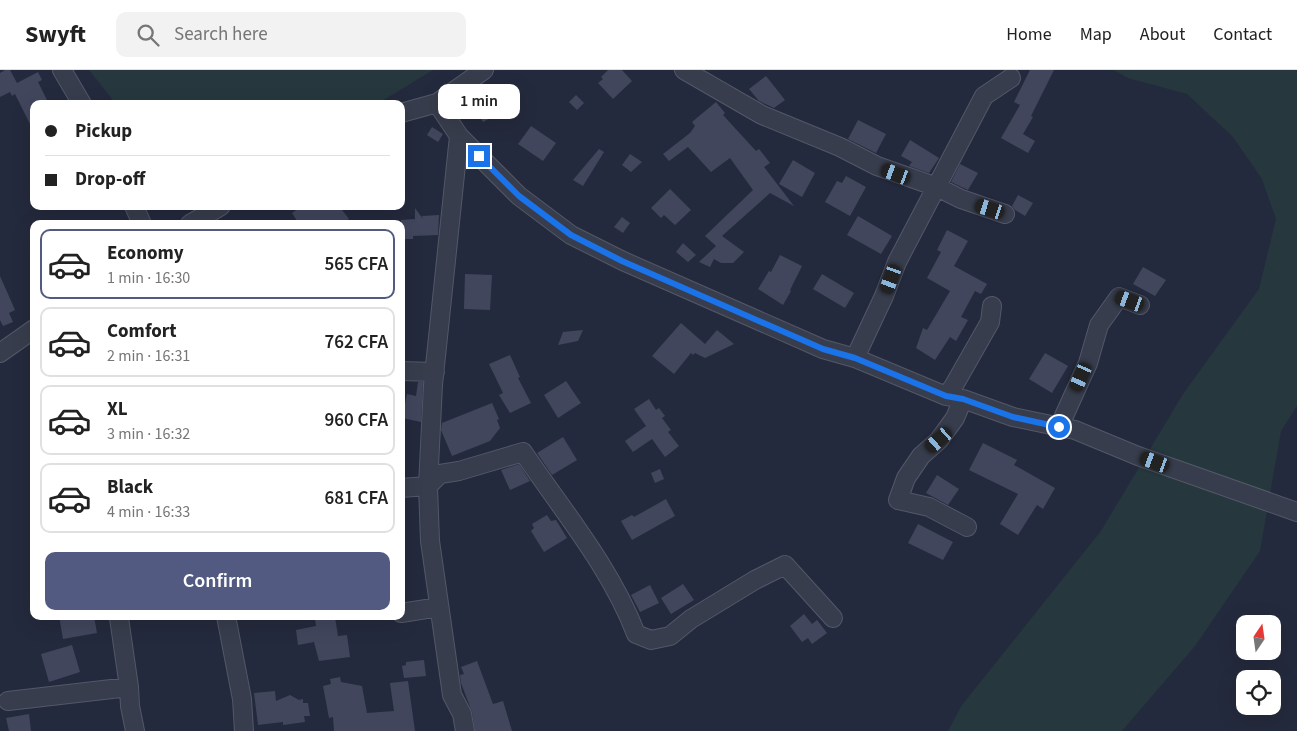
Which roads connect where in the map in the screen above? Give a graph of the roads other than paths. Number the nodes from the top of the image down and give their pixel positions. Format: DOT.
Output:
graph roads {
  1 [pos="62,70"];
  2 [pos="484,70"];
  3 [pos="684,70"];
  4 [pos="1011,78"];
  5 [pos="80,100"];
  6 [pos="437,103"];
  7 [pos="405,112"];
  8 [pos="459,136"];
  9 [pos="938,187"];
  10 [pos="214,210"];
  11 [pos="1005,214"];
  12 [pos="197,220"];
  13 [pos="1140,305"];
  14 [pos="992,306"];
  15 [pos="30,332"];
  16 [pos="0,353"];
  17 [pos="855,358"];
  18 [pos="405,371"];
  19 [pos="434,372"];
  20 [pos="946,396"];
  21 [pos="963,399"];
  22 [pos="1059,427"];
  23 [pos="428,486"];
  24 [pos="405,488"];
  25 [pos="1297,512"];
  26 [pos="967,527"];
  27 [pos="439,607"];
  28 [pos="405,612"];
  29 [pos="834,618"];
  30 [pos="119,620"];
  31 [pos="227,620"];
  32 [pos="129,687"];
  33 [pos="8,701"];
  34 [pos="135,731"];
  35 [pos="244,731"];
  36 [pos="464,731"];
  1 -- 5 [label="street"];
  2 -- 6 [label="street"];
  3 -- 9 [label="street"];
  4 -- 9 [label="street"];
  6 -- 7 [label="street"];
  6 -- 8 [label="street"];
  8 -- 17 [label="street"];
  8 -- 19 [label="street"];
  9 -- 11 [label="street"];
  9 -- 17 [label="street"];
  10 -- 12 [label="street"];
  13 -- 22 [label="street"];
  14 -- 20 [label="street"];
  15 -- 16 [label="street"];
  17 -- 20 [label="street"];
  18 -- 19 [label="street"];
  19 -- 23 [label="street"];
  20 -- 21 [label="street"];
  21 -- 22 [label="street"];
  21 -- 26 [label="street"];
  22 -- 25 [label="street"];
  23 -- 24 [label="street"];
  23 -- 27 [label="street"];
  23 -- 29 [label="street"];
  27 -- 28 [label="street"];
  27 -- 36 [label="street"];
  30 -- 32 [label="street"];
  31 -- 35 [label="street"];
  32 -- 33 [label="street"];
  32 -- 34 [label="street"];
}
